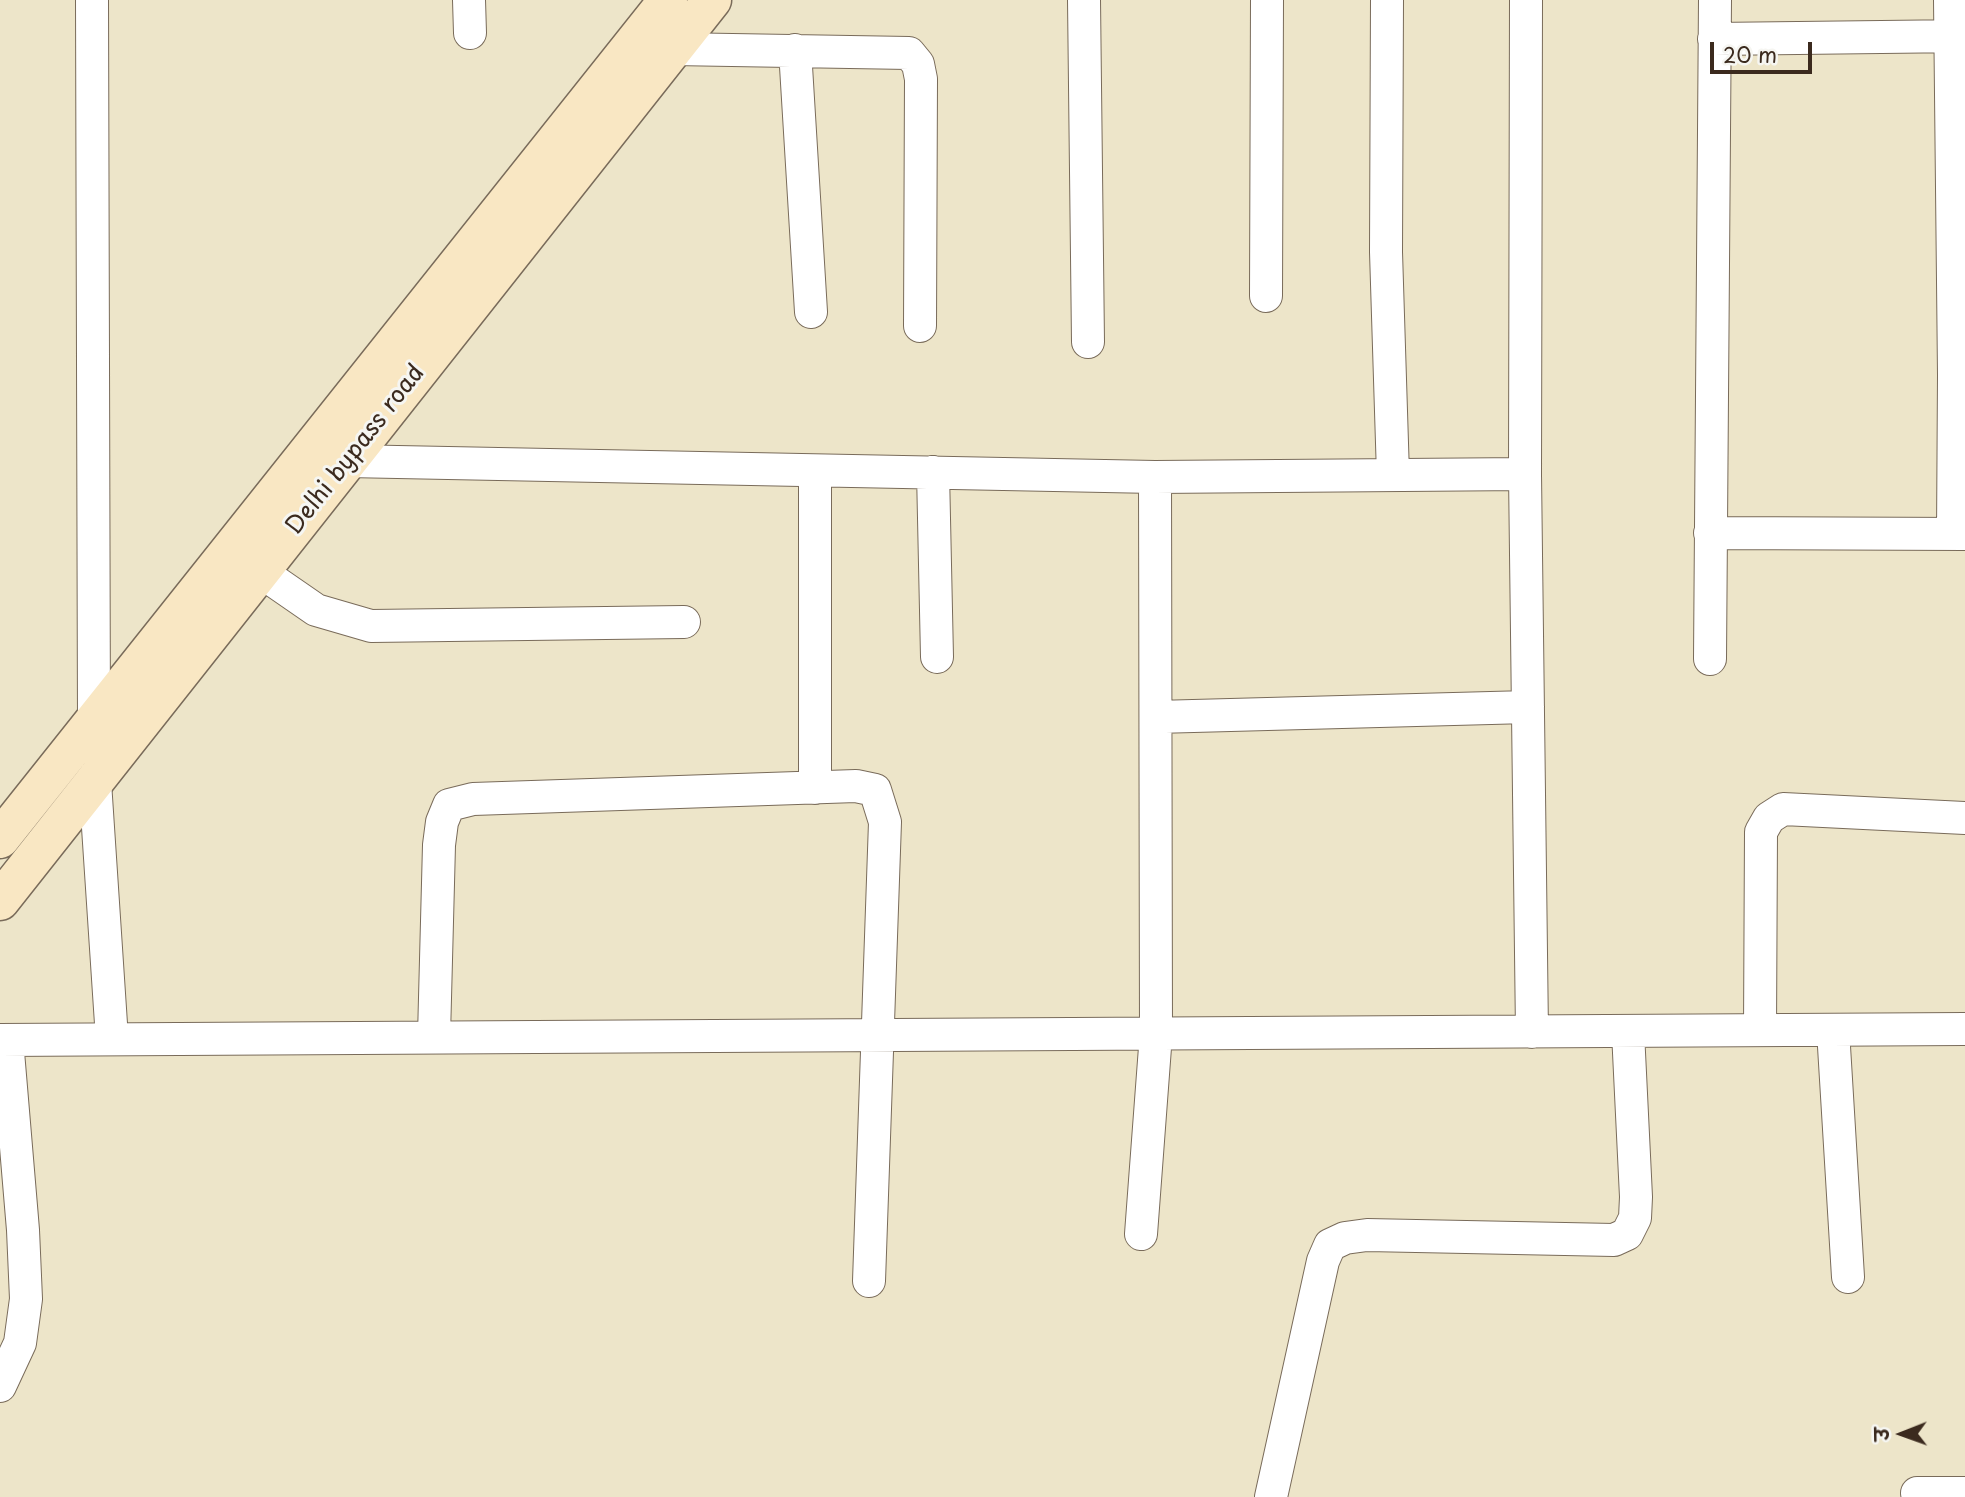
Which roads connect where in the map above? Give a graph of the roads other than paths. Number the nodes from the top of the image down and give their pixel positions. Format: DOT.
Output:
graph roads {
  1 [pos="92,0"];
  2 [pos="469,0"];
  3 [pos="668,0"];
  4 [pos="712,0"];
  5 [pos="1084,0"];
  6 [pos="1267,0"];
  7 [pos="1387,0"];
  8 [pos="1526,0"];
  9 [pos="1715,0"];
  10 [pos="1950,0"];
  11 [pos="470,33"];
  12 [pos="1958,37"];
  13 [pos="1714,40"];
  14 [pos="673,49"];
  15 [pos="795,50"];
  16 [pos="1958,222"];
  17 [pos="1266,296"];
  18 [pos="811,312"];
  19 [pos="920,326"];
  20 [pos="1088,342"];
  21 [pos="1960,375"];
  22 [pos="347,461"];
  23 [pos="815,472"];
  24 [pos="933,472"];
  25 [pos="1525,474"];
  26 [pos="1393,475"];
  27 [pos="1155,477"];
  28 [pos="1710,533"];
  29 [pos="1959,534"];
  30 [pos="261,572"];
  31 [pos="684,622"];
  32 [pos="937,657"];
  33 [pos="1710,659"];
  34 [pos="1528,707"];
  35 [pos="1156,717"];
  36 [pos="94,721"];
  37 [pos="95,782"];
  38 [pos="816,788"];
  39 [pos="1965,818"];
  40 [pos="0,839"];
  41 [pos="0,901"];
  42 [pos="1760,1029"];
  43 [pos="1965,1029"];
  44 [pos="1833,1030"];
  45 [pos="1532,1032"];
  46 [pos="1628,1032"];
  47 [pos="1156,1034"];
  48 [pos="875,1035"];
  49 [pos="434,1037"];
  50 [pos="112,1039"];
  51 [pos="4,1040"];
  52 [pos="1141,1234"];
  53 [pos="1848,1277"];
  54 [pos="869,1281"];
  55 [pos="0,1386"];
  56 [pos="1917,1493"];
  57 [pos="1965,1493"];
  58 [pos="1271,1497"];
  1 -- 36 [label="street"];
  2 -- 11 [label="street"];
  3 -- 36 [label="main road, Delhi bypass road"];
  4 -- 14 [label="main road, Delhi bypass road"];
  5 -- 20 [label="street"];
  6 -- 17 [label="street"];
  7 -- 26 [label="street"];
  8 -- 25 [label="street"];
  9 -- 13 [label="street"];
  10 -- 12 [label="street"];
  12 -- 13 [label="street"];
  12 -- 16 [label="street"];
  13 -- 28 [label="street"];
  14 -- 15 [label="street"];
  14 -- 22 [label="main road, Delhi bypass road"];
  15 -- 18 [label="street"];
  15 -- 19 [label="street"];
  16 -- 21 [label="street"];
  21 -- 29 [label="street"];
  22 -- 23 [label="street"];
  22 -- 30 [label="main road, Delhi bypass road"];
  23 -- 24 [label="street"];
  23 -- 38 [label="street"];
  24 -- 27 [label="street"];
  24 -- 32 [label="street"];
  25 -- 26 [label="street"];
  25 -- 34 [label="street"];
  26 -- 27 [label="street"];
  27 -- 35 [label="street"];
  28 -- 29 [label="street"];
  28 -- 33 [label="street"];
  30 -- 31 [label="street"];
  30 -- 37 [label="main road, Delhi bypass road"];
  34 -- 35 [label="street"];
  34 -- 45 [label="street"];
  35 -- 47 [label="street"];
  36 -- 40 [label="main road, Delhi bypass road"];
  37 -- 41 [label="main road, Delhi bypass road"];
  37 -- 50 [label="street"];
  38 -- 48 [label="street"];
  38 -- 49 [label="street"];
  39 -- 42 [label="street"];
  42 -- 44 [label="street"];
  42 -- 46 [label="street"];
  43 -- 44 [label="street"];
  44 -- 53 [label="street"];
  45 -- 46 [label="street"];
  45 -- 47 [label="street"];
  46 -- 58 [label="street"];
  47 -- 48 [label="street"];
  47 -- 52 [label="street"];
  48 -- 49 [label="street"];
  48 -- 54 [label="street"];
  49 -- 50 [label="street"];
  50 -- 51 [label="street"];
  51 -- 55 [label="street"];
  56 -- 57 [label="street"];
}
